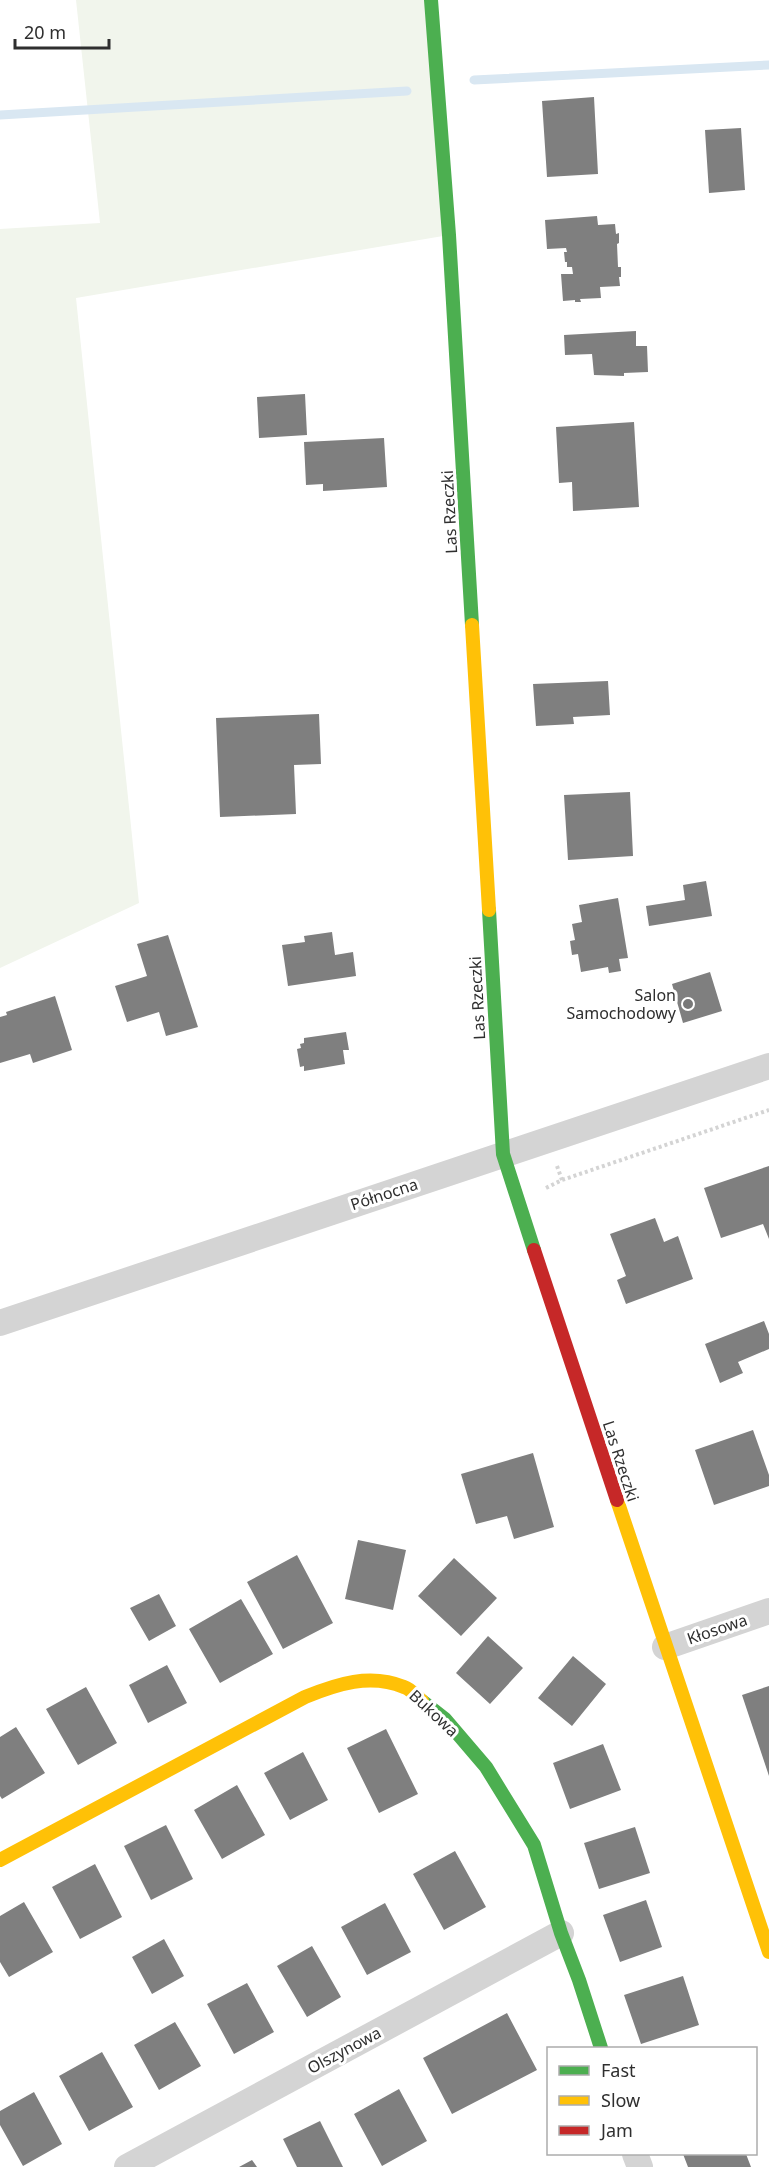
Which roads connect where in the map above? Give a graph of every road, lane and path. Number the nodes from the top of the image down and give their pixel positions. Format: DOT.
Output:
graph roads {
  1 [pos="431,0"];
  2 [pos="769,1066"];
  3 [pos="769,1110"];
  4 [pos="503,1154"];
  5 [pos="562,1180"];
  6 [pos="0,1323"];
  7 [pos="769,1611"];
  8 [pos="665,1647"];
  9 [pos="0,1860"];
  10 [pos="561,1933"];
  11 [pos="769,1952"];
  12 [pos="601,2047"];
  13 [pos="127,2167"];
  1 -- 4 [label="street, Las Rzeczki"];
  2 -- 4 [label="street, Północna"];
  3 -- 5 [label="path"];
  4 -- 6 [label="street, Północna"];
  4 -- 8 [label="street, Las Rzeczki"];
  7 -- 8 [label="street, Kłosowa"];
  8 -- 11 [label="street, Las Rzeczki"];
  9 -- 10 [label="street, Bukowa"];
  10 -- 12 [label="street, Bukowa"];
  10 -- 13 [label="street, Olszynowa"];
}
